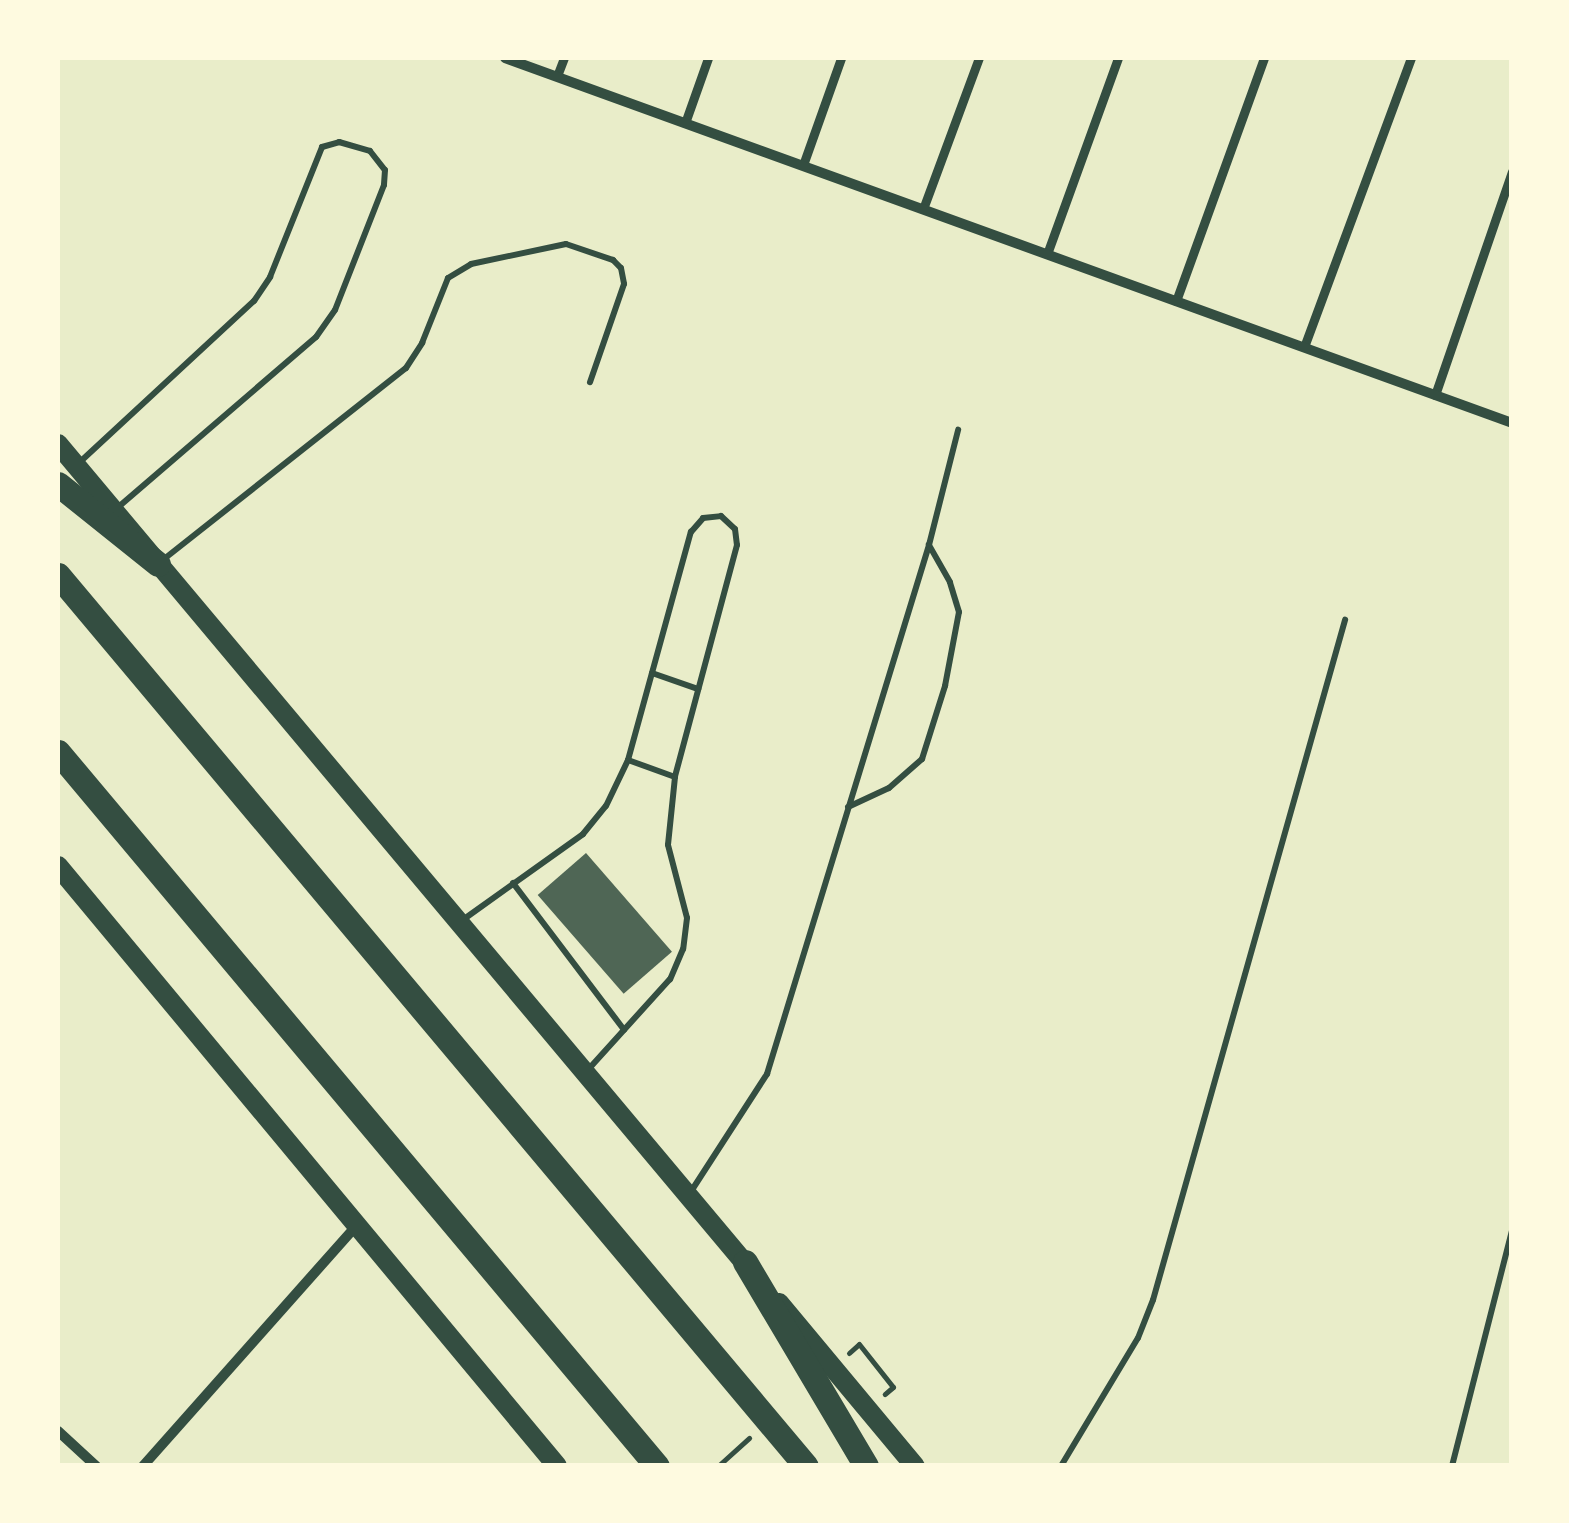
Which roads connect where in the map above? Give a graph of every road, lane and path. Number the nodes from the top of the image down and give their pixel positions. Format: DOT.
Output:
graph roads {
  1 [pos="506,58"];
  2 [pos="564,58"];
  3 [pos="708,58"];
  4 [pos="841,58"];
  5 [pos="978,58"];
  6 [pos="1118,58"];
  7 [pos="1264,58"];
  8 [pos="1411,58"];
  9 [pos="557,76"];
  10 [pos="685,123"];
  11 [pos="803,165"];
  12 [pos="1512,172"];
  13 [pos="924,209"];
  14 [pos="1047,254"];
  15 [pos="1176,301"];
  16 [pos="1304,347"];
  17 [pos="590,382"];
  18 [pos="1435,395"];
  19 [pos="1512,422"];
  20 [pos="958,430"];
  21 [pos="58,444"];
  22 [pos="67,475"];
  23 [pos="114,511"];
  24 [pos="929,545"];
  25 [pos="158,564"];
  26 [pos="58,575"];
  27 [pos="1344,620"];
  28 [pos="652,673"];
  29 [pos="698,689"];
  30 [pos="58,752"];
  31 [pos="628,760"];
  32 [pos="674,778"];
  33 [pos="847,808"];
  34 [pos="58,866"];
  35 [pos="513,884"];
  36 [pos="458,922"];
  37 [pos="624,1030"];
  38 [pos="586,1073"];
  39 [pos="688,1196"];
  40 [pos="357,1225"];
  41 [pos="1512,1231"];
  42 [pos="745,1262"];
  43 [pos="859,1344"];
  44 [pos="893,1388"];
  45 [pos="58,1431"];
  46 [pos="96,1466"];
  47 [pos="143,1466"];
  48 [pos="557,1466"];
  49 [pos="657,1466"];
  50 [pos="806,1466"];
  51 [pos="866,1466"];
  52 [pos="915,1466"];
  53 [pos="1061,1466"];
  54 [pos="1452,1466"];
  1 -- 9 [label="street"];
  2 -- 9 [label="street"];
  3 -- 10 [label="street"];
  4 -- 11 [label="street"];
  5 -- 13 [label="street"];
  6 -- 14 [label="street"];
  7 -- 15 [label="street"];
  8 -- 16 [label="street"];
  9 -- 10 [label="street"];
  10 -- 11 [label="street"];
  11 -- 13 [label="street"];
  12 -- 18 [label="street"];
  13 -- 14 [label="street"];
  14 -- 15 [label="street"];
  15 -- 16 [label="street"];
  16 -- 18 [label="street"];
  17 -- 25 [label="lane"];
  18 -- 19 [label="street"];
  20 -- 24 [label="lane"];
  21 -- 22 [label="main road"];
  22 -- 23 [label="main road"];
  22 -- 23 [label="lane"];
  22 -- 25 [label="highway"];
  23 -- 25 [label="main road"];
  24 -- 33 [label="lane"];
  24 -- 33 [label="lane"];
  25 -- 36 [label="main road"];
  26 -- 50 [label="highway"];
  27 -- 53 [label="lane"];
  28 -- 29 [label="lane"];
  28 -- 29 [label="lane"];
  28 -- 31 [label="lane"];
  29 -- 32 [label="lane"];
  30 -- 49 [label="highway"];
  31 -- 32 [label="lane"];
  31 -- 35 [label="lane"];
  32 -- 37 [label="lane"];
  33 -- 39 [label="lane"];
  34 -- 40 [label="main road"];
  35 -- 36 [label="lane"];
  35 -- 37 [label="lane"];
  36 -- 38 [label="main road"];
  37 -- 38 [label="lane"];
  38 -- 39 [label="main road"];
  39 -- 42 [label="main road"];
  40 -- 47 [label="street"];
  40 -- 48 [label="main road"];
  41 -- 54 [label="lane"];
  42 -- 51 [label="highway"];
  42 -- 52 [label="main road"];
  43 -- 44 [label="path"];
  45 -- 46 [label="street"];
}
